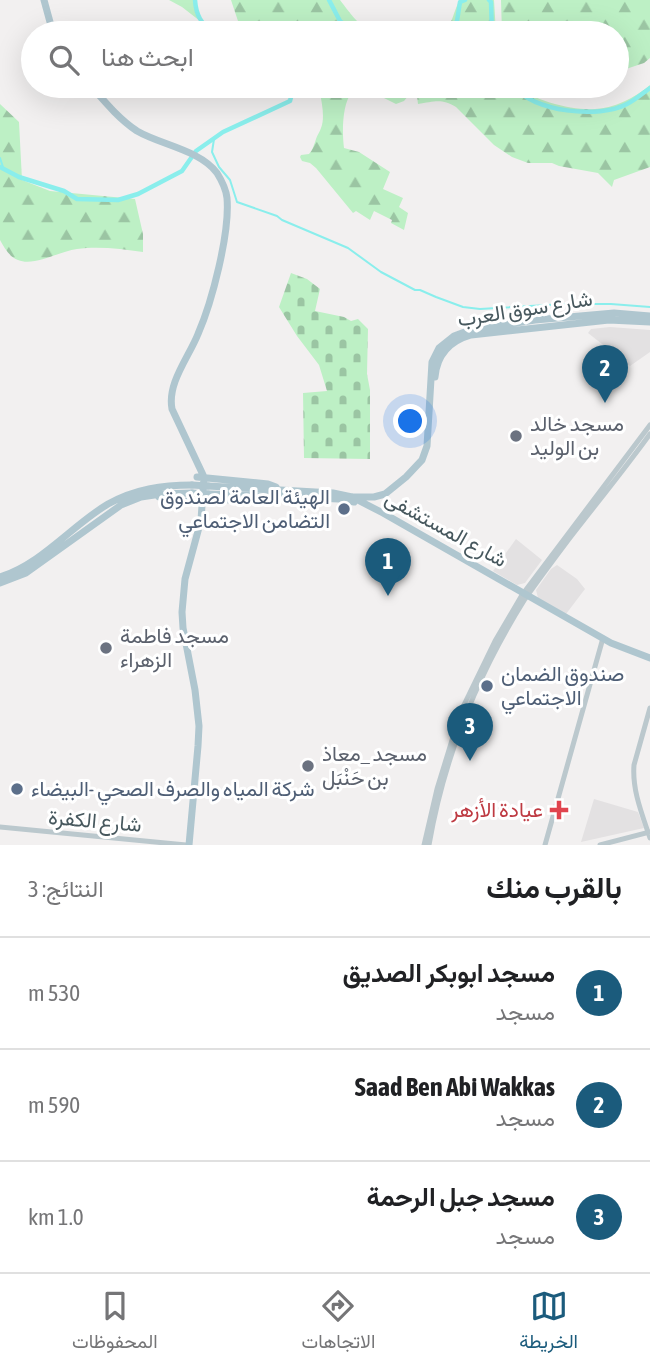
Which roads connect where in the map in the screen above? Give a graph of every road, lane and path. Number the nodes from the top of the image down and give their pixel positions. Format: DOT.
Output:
graph roads {
  1 [pos="45,0"];
  2 [pos="51,21"];
  3 [pos="101,98"];
  4 [pos="650,316"];
  5 [pos="650,322"];
  6 [pos="650,425"];
  7 [pos="650,434"];
  8 [pos="200,477"];
  9 [pos="192,489"];
  10 [pos="279,489"];
  11 [pos="295,494"];
  12 [pos="152,495"];
  13 [pos="204,495"];
  14 [pos="352,497"];
  15 [pos="370,508"];
  16 [pos="187,567"];
  17 [pos="0,576"];
  18 [pos="0,583"];
  19 [pos="525,595"];
  20 [pos="603,640"];
  21 [pos="650,660"];
  22 [pos="650,708"];
  23 [pos="650,716"];
  24 [pos="0,827"];
  25 [pos="649,833"];
  26 [pos="187,845"];
  27 [pos="426,845"];
  28 [pos="546,845"];
  29 [pos="600,845"];
  1 -- 2 [label="main road"];
  3 -- 8 [label="main road"];
  4 -- 14 [label="main road, شارع سوق العرب"];
  5 -- 15 [label="main road"];
  6 -- 19 [label="street"];
  7 -- 19 [label="street"];
  8 -- 10 [label="main road"];
  8 -- 13 [label="main road"];
  9 -- 12 [label="main road"];
  9 -- 13 [label="main road, bridge"];
  9 -- 17 [label="main road"];
  10 -- 11 [label="main road, شارع المستشفى"];
  10 -- 13 [label="main road, شارع المستشفى"];
  11 -- 13 [label="main road, شارع المستشفى"];
  11 -- 14 [label="main road, شارع المستشفى"];
  11 -- 15 [label="main road, شارع المستشفى"];
  12 -- 13 [label="main road"];
  12 -- 18 [label="main road"];
  13 -- 16 [label="main road"];
  14 -- 15 [label="main road, شارع المستشفى"];
  15 -- 19 [label="main road, شارع المستشفى"];
  16 -- 26 [label="main road"];
  16 -- 26 [label="main road"];
  19 -- 20 [label="main road, شارع المستشفى"];
  19 -- 27 [label="street"];
  20 -- 21 [label="main road, شارع المستشفى"];
  20 -- 28 [label="street"];
  22 -- 25 [label="street"];
  23 -- 25 [label="street"];
  24 -- 26 [label="street, شارع الكفرة"];
  25 -- 29 [label="street"];
}
